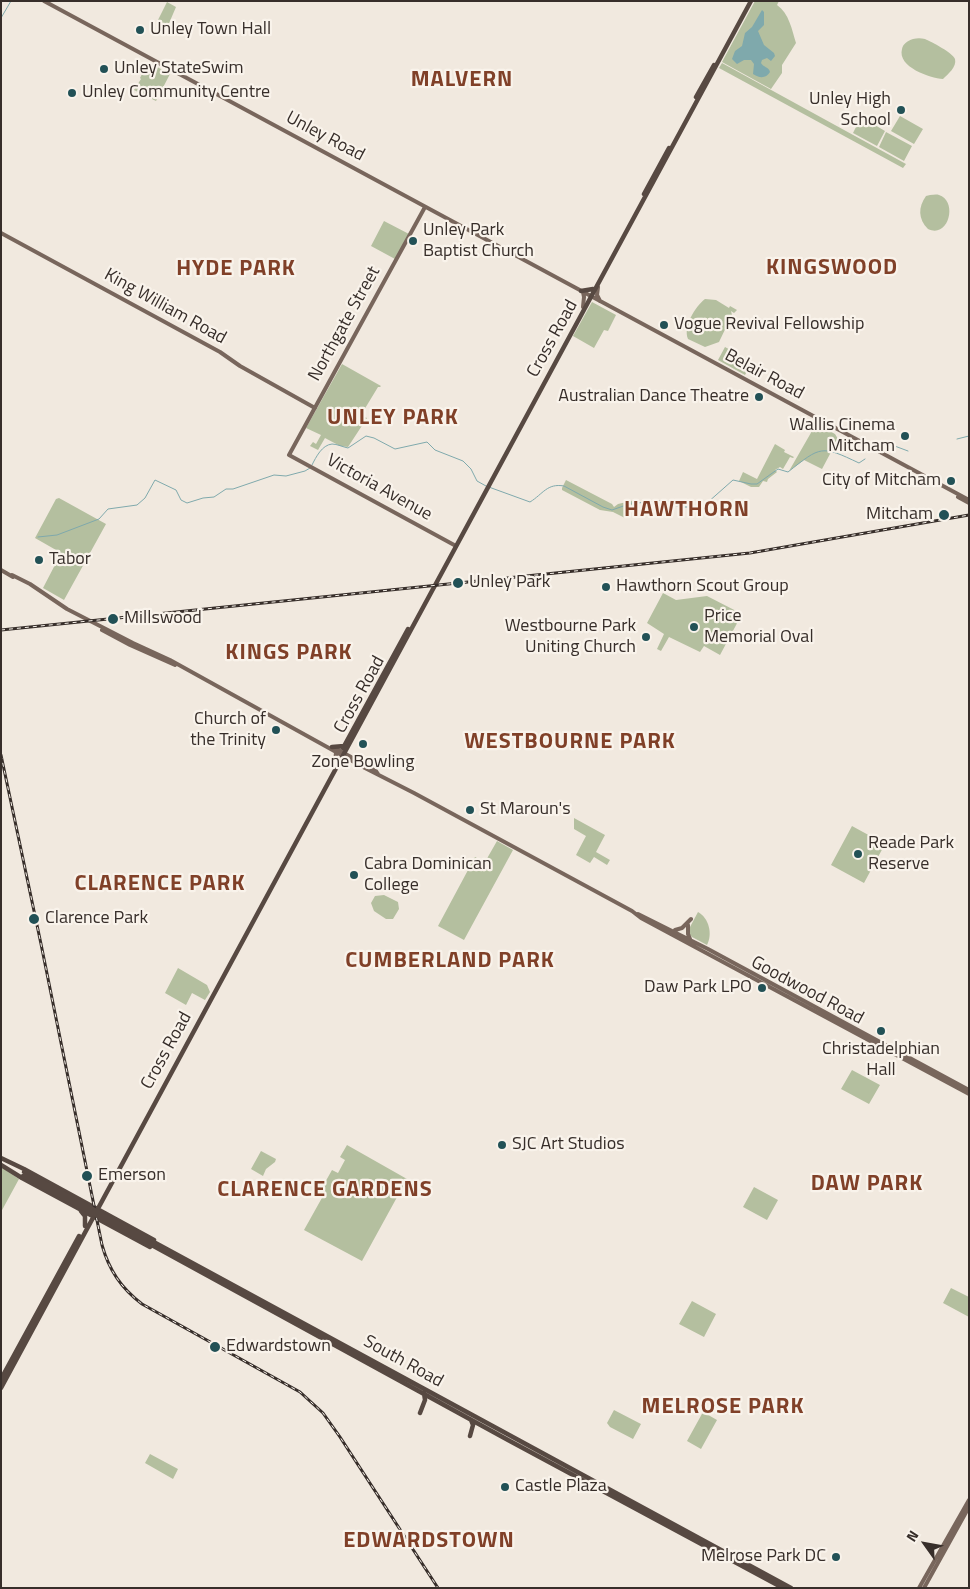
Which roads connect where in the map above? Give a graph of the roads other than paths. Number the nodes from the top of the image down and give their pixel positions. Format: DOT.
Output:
graph roads {
  1 [pos="44,1"];
  2 [pos="751,1"];
  3 [pos="425,207"];
  4 [pos="1,233"];
  5 [pos="595,287"];
  6 [pos="582,291"];
  7 [pos="591,296"];
  8 [pos="600,301"];
  9 [pos="583,307"];
  10 [pos="315,408"];
  11 [pos="289,455"];
  12 [pos="487,487"];
  13 [pos="969,502"];
  14 [pos="455,545"];
  15 [pos="1,570"];
  16 [pos="323,744"];
  17 [pos="346,746"];
  18 [pos="332,747"];
  19 [pos="343,755"];
  20 [pos="632,911"];
  21 [pos="691,918"];
  22 [pos="688,925"];
  23 [pos="672,930"];
  24 [pos="690,939"];
  25 [pos="753,975"];
  26 [pos="954,1083"];
  27 [pos="969,1090"];
  28 [pos="969,1094"];
  29 [pos="1,1162"];
  30 [pos="120,1163"];
  31 [pos="103,1197"];
  32 [pos="85,1202"];
  33 [pos="96,1208"];
  34 [pos="80,1210"];
  35 [pos="105,1213"];
  36 [pos="92,1216"];
  37 [pos="102,1222"];
  38 [pos="85,1226"];
  39 [pos="149,1242"];
  40 [pos="179,1260"];
  41 [pos="187,1260"];
  42 [pos="1,1379"];
  43 [pos="1,1388"];
  44 [pos="424,1393"];
  45 [pos="420,1413"];
  46 [pos="471,1420"];
  47 [pos="483,1426"];
  48 [pos="474,1430"];
  49 [pos="470,1436"];
  50 [pos="595,1475"];
  51 [pos="596,1482"];
  52 [pos="969,1500"];
  53 [pos="969,1507"];
  54 [pos="783,1588"];
  55 [pos="791,1588"];
  56 [pos="919,1588"];
  57 [pos="924,1588"];
  1 -- 3 [label="main road, Unley Road"];
  2 -- 5 [label="highway, Cross Road"];
  3 -- 6 [label="main road, Unley Road"];
  3 -- 10 [label="main road, Northgate Street"];
  4 -- 10 [label="main road, King William Road"];
  5 -- 6 [label="highway"];
  5 -- 7 [label="highway, Cross Road"];
  5 -- 8 [label="main road"];
  6 -- 7 [label="main road, Unley Road"];
  6 -- 9 [label="main road"];
  7 -- 8 [label="main road, Belair Road"];
  7 -- 9 [label="highway, Cross Road"];
  7 -- 12 [label="highway, Cross Road"];
  8 -- 13 [label="main road, Belair Road"];
  9 -- 12 [label="highway, Cross Road"];
  10 -- 11 [label="main road, Northgate Street"];
  11 -- 14 [label="main road, Victoria Avenue"];
  12 -- 14 [label="highway, Cross Road"];
  14 -- 17 [label="highway, Cross Road"];
  15 -- 16 [label="main road, Goodwood Road"];
  16 -- 18 [label="main road, Goodwood Road"];
  16 -- 19 [label="main road, Goodwood Road"];
  17 -- 18 [label="highway"];
  17 -- 19 [label="highway, Cross Road"];
  18 -- 19 [label="main road, Goodwood Road"];
  19 -- 20 [label="main road, Goodwood Road"];
  19 -- 30 [label="highway, Cross Road"];
  20 -- 23 [label="main road, Goodwood Road"];
  20 -- 25 [label="main road, Goodwood Road"];
  21 -- 23 [label="main road"];
  22 -- 24 [label="main road"];
  23 -- 24 [label="main road, Goodwood Road"];
  24 -- 25 [label="main road, Goodwood Road"];
  25 -- 26 [label="main road, Goodwood Road"];
  26 -- 27 [label="main road, Goodwood Road"];
  26 -- 28 [label="main road, Goodwood Road"];
  29 -- 32 [label="highway"];
  29 -- 34 [label="highway"];
  29 -- 39 [label="highway, South Road, bridge"];
  30 -- 31 [label="highway, Cross Road"];
  30 -- 33 [label="highway, Cross Road"];
  31 -- 33 [label="highway, Cross Road"];
  31 -- 35 [label="highway"];
  32 -- 33 [label="highway"];
  32 -- 34 [label="highway"];
  33 -- 35 [label="highway"];
  33 -- 36 [label="highway, Cross Road"];
  34 -- 36 [label="highway"];
  34 -- 38 [label="highway"];
  35 -- 37 [label="highway"];
  35 -- 41 [label="highway"];
  36 -- 37 [label="highway"];
  36 -- 38 [label="highway, Cross Road"];
  36 -- 43 [label="highway, Cross Road"];
  37 -- 40 [label="highway"];
  38 -- 42 [label="highway, Cross Road"];
  39 -- 40 [label="highway, South Road"];
  39 -- 41 [label="highway, South Road"];
  40 -- 44 [label="highway, South Road"];
  41 -- 51 [label="highway, South Road"];
  44 -- 45 [label="highway"];
  44 -- 46 [label="highway, South Road"];
  46 -- 47 [label="highway, South Road"];
  46 -- 49 [label="highway"];
  47 -- 48 [label="highway"];
  47 -- 54 [label="highway, South Road"];
  50 -- 51 [label="highway"];
  51 -- 55 [label="highway, South Road"];
  52 -- 56 [label="main road"];
  53 -- 57 [label="main road"];
}
